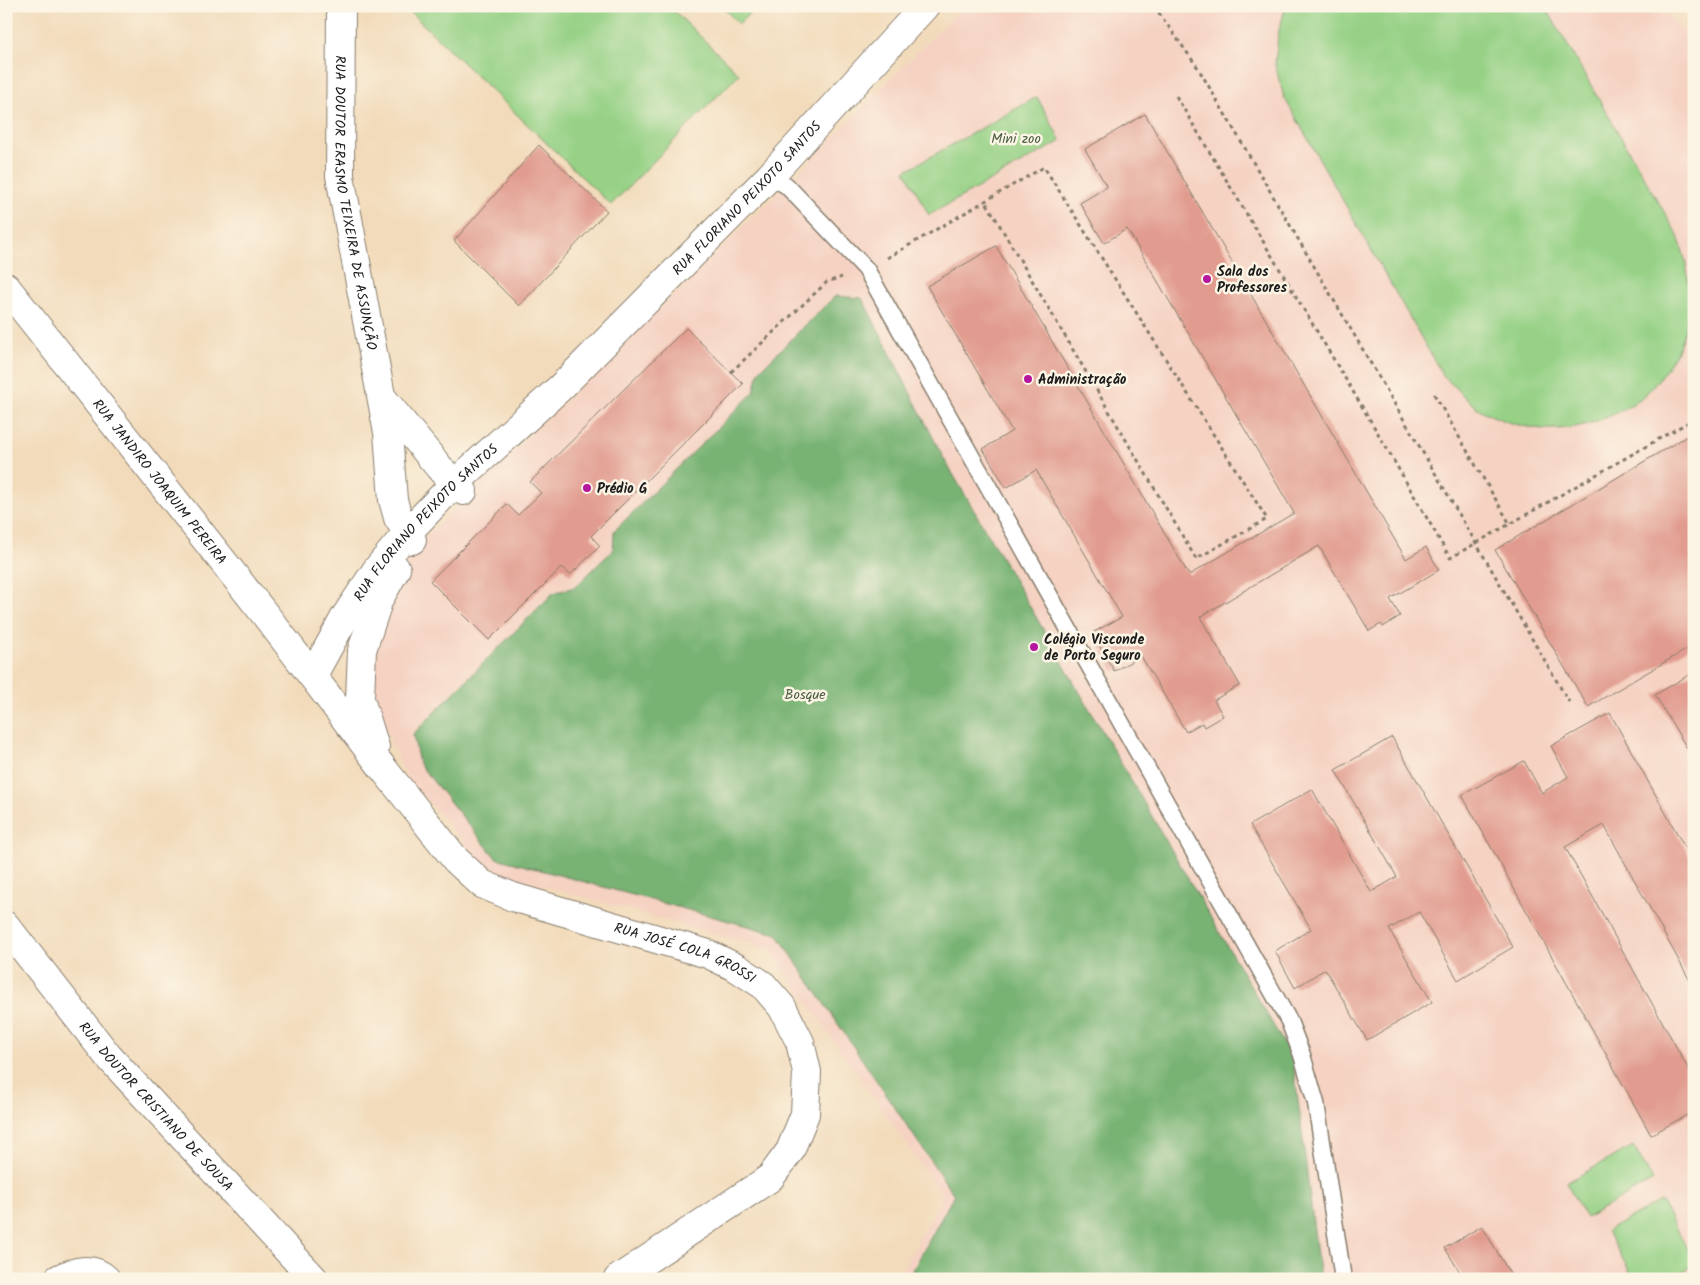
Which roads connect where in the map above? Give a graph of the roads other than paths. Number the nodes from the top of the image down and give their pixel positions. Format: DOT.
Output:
graph roads {
  1 [pos="341,6"];
  2 [pos="925,6"];
  3 [pos="770,177"];
  4 [pos="6,287"];
  5 [pos="381,397"];
  6 [pos="458,487"];
  7 [pos="409,537"];
  8 [pos="313,676"];
  9 [pos="382,767"];
  10 [pos="6,926"];
  11 [pos="58,1279"];
  12 [pos="106,1279"];
  13 [pos="314,1279"];
  14 [pos="618,1279"];
  15 [pos="1343,1279"];
  1 -- 5 [label="street, RUA DOUTOR ERASMO TEIXEIRA DE ASSUNÇÃO"];
  2 -- 3 [label="street, RUA FLORIANO PEIXOTO SANTOS"];
  3 -- 6 [label="street, RUA FLORIANO PEIXOTO SANTOS"];
  3 -- 15 [label="lane"];
  4 -- 8 [label="street, RUA JANDIRO JOAQUIM PEREIRA"];
  5 -- 6 [label="street, RUA DOUTOR ERASMO TEIXEIRA DE ASSUNÇÃO"];
  5 -- 7 [label="street, RUA DOUTOR ERASMO TEIXEIRA DE ASSUNÇÃO"];
  6 -- 7 [label="street, RUA FLORIANO PEIXOTO SANTOS"];
  7 -- 8 [label="street, RUA FLORIANO PEIXOTO SANTOS"];
  7 -- 9 [label="street, RUA FLORIANO PEIXOTO SANTOS"];
  8 -- 9 [label="street, RUA JOSÉ COLA GROSSI"];
  9 -- 14 [label="street, RUA JOSÉ COLA GROSSI"];
  10 -- 13 [label="street, RUA DOUTOR CRISTIANO DE SOUSA"];
  11 -- 12 [label="street"];
}
